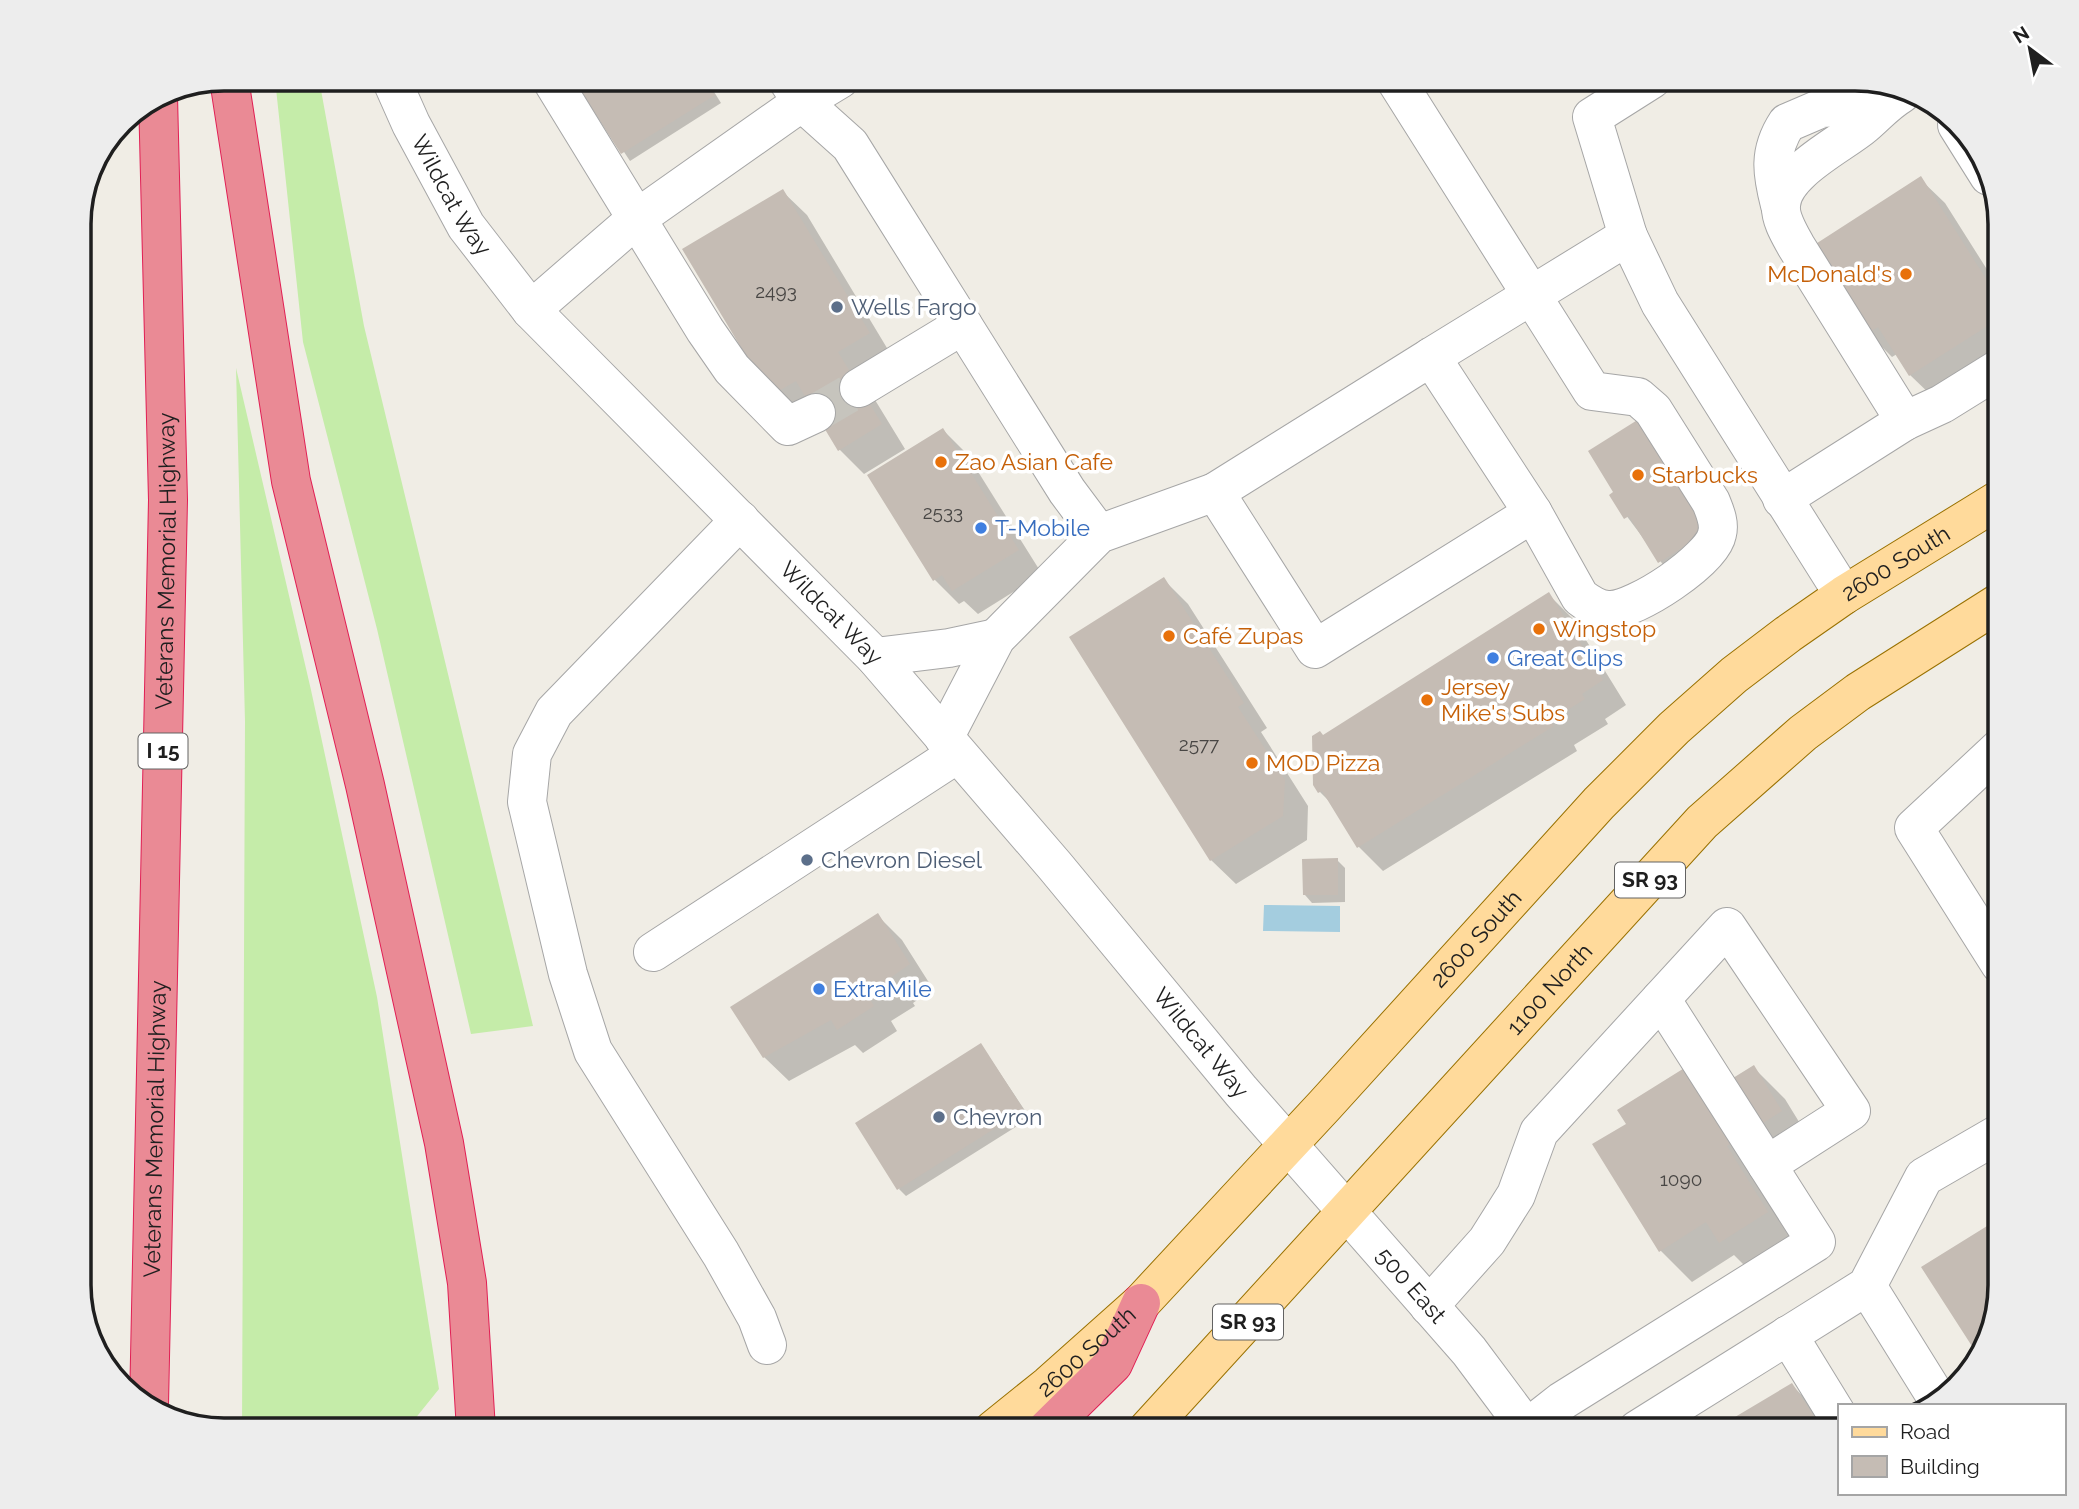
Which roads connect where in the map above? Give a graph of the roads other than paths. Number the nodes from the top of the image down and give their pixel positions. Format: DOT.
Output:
graph roads {
  1 [pos="231,91"];
  2 [pos="396,91"];
  3 [pos="558,91"];
  4 [pos="795,91"];
  5 [pos="1403,91"];
  6 [pos="1633,91"];
  7 [pos="1892,99"];
  8 [pos="158,108"];
  9 [pos="636,219"];
  10 [pos="1628,236"];
  11 [pos="1531,296"];
  12 [pos="531,310"];
  13 [pos="963,325"];
  14 [pos="1431,357"];
  15 [pos="1988,375"];
  16 [pos="859,388"];
  17 [pos="816,414"];
  18 [pos="1905,421"];
  19 [pos="1215,492"];
  20 [pos="1782,499"];
  21 [pos="1988,506"];
  22 [pos="1533,513"];
  23 [pos="740,520"];
  24 [pos="1098,534"];
  25 [pos="1844,595"];
  26 [pos="1988,609"];
  27 [pos="996,638"];
  28 [pos="876,657"];
  29 [pos="951,746"];
  30 [pos="1988,759"];
  31 [pos="1988,945"];
  32 [pos="653,952"];
  33 [pos="1661,999"];
  34 [pos="1988,1140"];
  35 [pos="1287,1143"];
  36 [pos="1767,1166"];
  37 [pos="1347,1213"];
  38 [pos="1867,1286"];
  39 [pos="1140,1303"];
  40 [pos="1429,1306"];
  41 [pos="1788,1335"];
  42 [pos="767,1345"];
  43 [pos="1933,1393"];
  44 [pos="149,1395"];
  45 [pos="1838,1416"];
  46 [pos="475,1418"];
  47 [pos="1008,1418"];
  48 [pos="1057,1418"];
  49 [pos="1158,1418"];
  50 [pos="1520,1418"];
  51 [pos="1541,1418"];
  52 [pos="1656,1418"];
  1 -- 46 [label="highway"];
  2 -- 12 [label="street, Wildcat Way"];
  3 -- 9 [label="street"];
  4 -- 9 [label="street"];
  4 -- 13 [label="street"];
  5 -- 11 [label="street"];
  6 -- 10 [label="street"];
  7 -- 18 [label="street"];
  8 -- 44 [label="highway, Veterans Memorial Highway / I 15"];
  9 -- 12 [label="street"];
  9 -- 17 [label="street"];
  10 -- 11 [label="street"];
  10 -- 20 [label="street"];
  11 -- 14 [label="street"];
  11 -- 22 [label="street"];
  12 -- 23 [label="street, Wildcat Way"];
  13 -- 16 [label="street"];
  13 -- 24 [label="street"];
  14 -- 19 [label="street"];
  14 -- 22 [label="street"];
  15 -- 18 [label="street"];
  18 -- 20 [label="street"];
  19 -- 22 [label="street"];
  19 -- 24 [label="street"];
  20 -- 25 [label="street"];
  21 -- 25 [label="main road, 2600 South"];
  23 -- 28 [label="street, Wildcat Way"];
  23 -- 42 [label="street"];
  24 -- 27 [label="street"];
  25 -- 35 [label="main road, 2600 South"];
  26 -- 37 [label="main road, 1100 North / SR 93"];
  27 -- 28 [label="street"];
  27 -- 29 [label="street"];
  28 -- 29 [label="street, Wildcat Way"];
  29 -- 32 [label="street"];
  29 -- 35 [label="street, Wildcat Way"];
  30 -- 31 [label="street"];
  33 -- 36 [label="street"];
  33 -- 36 [label="street"];
  33 -- 40 [label="street"];
  34 -- 38 [label="street"];
  35 -- 37 [label="street, 500 East"];
  35 -- 39 [label="main road, 2600 South"];
  36 -- 51 [label="street"];
  37 -- 40 [label="street, 500 East"];
  37 -- 49 [label="main road, 1100 North / SR 93"];
  38 -- 41 [label="street"];
  38 -- 43 [label="street"];
  39 -- 47 [label="main road, 2600 South"];
  39 -- 48 [label="highway"];
  40 -- 50 [label="street, 500 East"];
  41 -- 45 [label="street"];
  41 -- 52 [label="street"];
}
